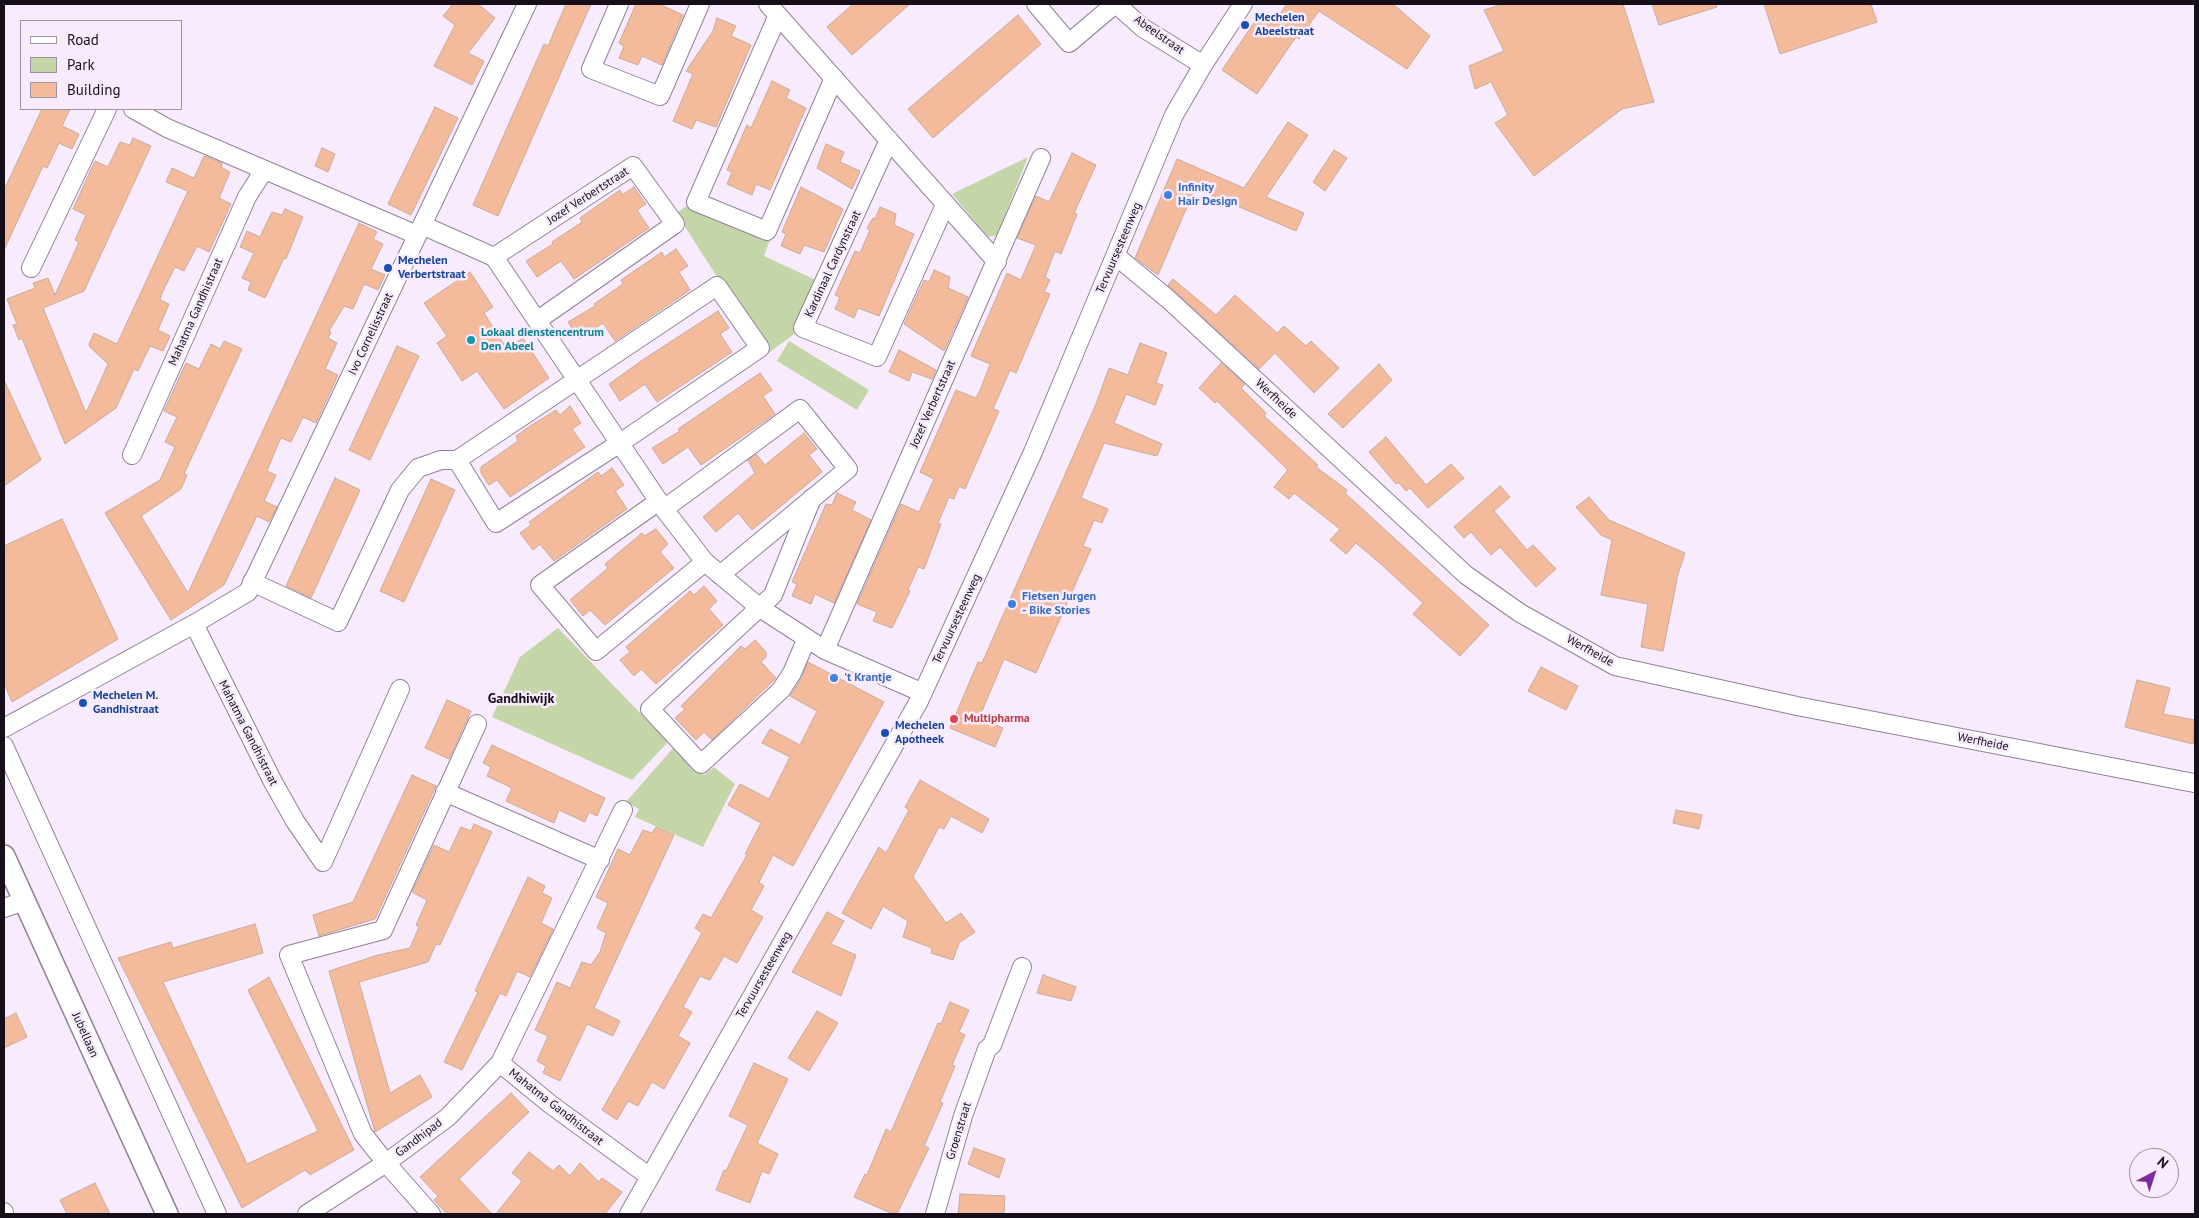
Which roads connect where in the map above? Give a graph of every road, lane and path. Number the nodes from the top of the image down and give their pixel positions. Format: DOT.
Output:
graph roads {
  1 [pos="527,4"];
  2 [pos="619,4"];
  3 [pos="700,4"];
  4 [pos="1036,4"];
  5 [pos="1115,4"];
  6 [pos="1243,4"];
  7 [pos="773,9"];
  8 [pos="1202,64"];
  9 [pos="834,78"];
  10 [pos="107,110"];
  11 [pos="135,110"];
  12 [pos="889,140"];
  13 [pos="1041,158"];
  14 [pos="264,170"];
  15 [pos="944,205"];
  16 [pos="419,230"];
  17 [pos="1116,256"];
  18 [pos="494,257"];
  19 [pos="997,262"];
  20 [pos="31,268"];
  21 [pos="538,320"];
  22 [pos="578,381"];
  23 [pos="620,443"];
  24 [pos="132,455"];
  25 [pos="457,460"];
  26 [pos="812,498"];
  27 [pos="661,505"];
  28 [pos="705,562"];
  29 [pos="720,575"];
  30 [pos="252,582"];
  31 [pos="760,608"];
  32 [pos="194,624"];
  33 [pos="807,638"];
  34 [pos="825,650"];
  35 [pos="400,689"];
  36 [pos="923,692"];
  37 [pos="477,724"];
  38 [pos="4,728"];
  39 [pos="4,746"];
  40 [pos="2194,783"];
  41 [pos="445,792"];
  42 [pos="623,810"];
  43 [pos="4,856"];
  44 [pos="600,860"];
  45 [pos="24,901"];
  46 [pos="4,908"];
  47 [pos="1022,966"];
  48 [pos="500,1063"];
  49 [pos="386,1163"];
  50 [pos="650,1177"];
  51 [pos="167,1214"];
  52 [pos="217,1214"];
  53 [pos="307,1214"];
  54 [pos="431,1214"];
  55 [pos="628,1214"];
  56 [pos="934,1214"];
  1 -- 16 [label="street, Ivo Cornelisstraat"];
  2 -- 3 [label="street"];
  4 -- 5 [label="street"];
  5 -- 8 [label="street, Abeelstraat"];
  6 -- 8 [label="street, Tervuursesteenweg"];
  7 -- 9 [label="street"];
  7 -- 9 [label="street"];
  8 -- 17 [label="street, Tervuursesteenweg"];
  9 -- 12 [label="street"];
  10 -- 20 [label="street"];
  11 -- 14 [label="street"];
  12 -- 15 [label="street"];
  12 -- 15 [label="street, Kardinaal Cardynstraat"];
  13 -- 19 [label="street, Jozef Verbertstraat"];
  14 -- 16 [label="street"];
  14 -- 24 [label="street, Mahatma Gandhistraat"];
  15 -- 19 [label="street"];
  16 -- 18 [label="street"];
  16 -- 30 [label="street, Ivo Cornelisstraat"];
  17 -- 36 [label="street, Tervuursesteenweg"];
  17 -- 40 [label="street, Werfheide"];
  18 -- 21 [label="street"];
  18 -- 21 [label="street, Jozef Verbertstraat"];
  19 -- 34 [label="street, Jozef Verbertstraat"];
  21 -- 22 [label="street"];
  22 -- 23 [label="street"];
  22 -- 23 [label="street"];
  22 -- 25 [label="street"];
  23 -- 25 [label="street"];
  23 -- 27 [label="street"];
  25 -- 30 [label="street"];
  26 -- 27 [label="street"];
  26 -- 29 [label="street"];
  26 -- 31 [label="street"];
  27 -- 28 [label="street"];
  27 -- 28 [label="street"];
  28 -- 29 [label="street"];
  29 -- 31 [label="street"];
  30 -- 32 [label="street, Ivo Cornelisstraat"];
  31 -- 33 [label="street"];
  31 -- 33 [label="street"];
  32 -- 35 [label="street, Mahatma Gandhistraat"];
  32 -- 38 [label="street"];
  33 -- 34 [label="street"];
  34 -- 36 [label="street"];
  36 -- 50 [label="street, Tervuursesteenweg"];
  37 -- 41 [label="street"];
  39 -- 52 [label="street"];
  41 -- 44 [label="street"];
  41 -- 49 [label="street"];
  42 -- 44 [label="street, Mahatma Gandhistraat"];
  43 -- 45 [label="main road, Jubellaan"];
  44 -- 48 [label="street, Mahatma Gandhistraat"];
  45 -- 46 [label="street"];
  45 -- 51 [label="main road, Jubellaan"];
  47 -- 56 [label="street, Groenstraat"];
  48 -- 49 [label="street, Gandhipad"];
  48 -- 50 [label="street, Mahatma Gandhistraat"];
  49 -- 53 [label="street"];
  49 -- 54 [label="street, Gandhipad"];
  50 -- 55 [label="street, Tervuursesteenweg"];
}
